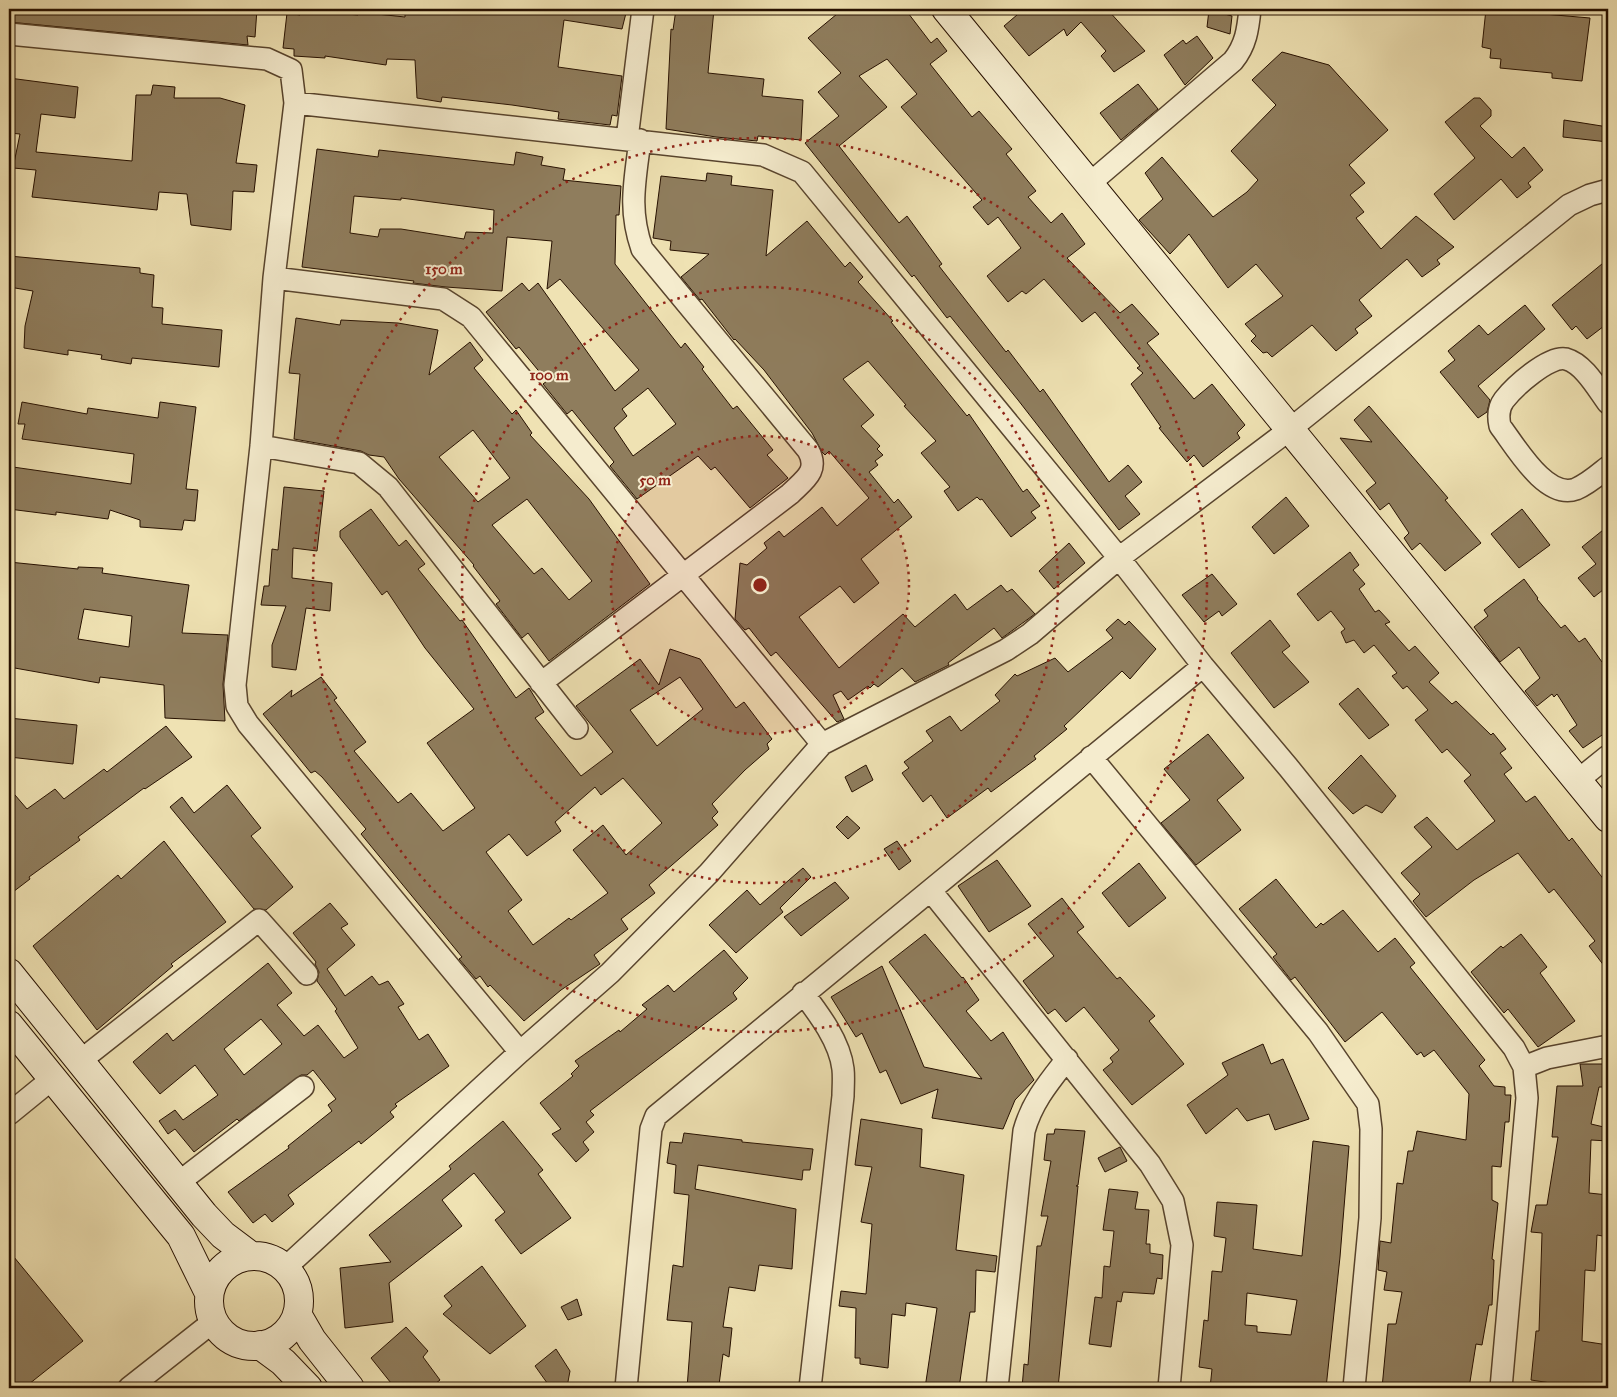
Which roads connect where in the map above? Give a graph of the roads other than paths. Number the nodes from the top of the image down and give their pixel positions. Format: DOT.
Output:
graph roads {
  1 [pos="643,9"];
  2 [pos="946,9"];
  3 [pos="1250,9"];
  4 [pos="9,34"];
  5 [pos="295,103"];
  6 [pos="634,140"];
  7 [pos="1089,184"];
  8 [pos="1608,190"];
  9 [pos="274,278"];
  10 [pos="1608,403"];
  11 [pos="1289,430"];
  12 [pos="261,446"];
  13 [pos="1608,467"];
  14 [pos="1119,558"];
  15 [pos="683,575"];
  16 [pos="1203,666"];
  17 [pos="541,683"];
  18 [pos="577,728"];
  19 [pos="822,744"];
  20 [pos="1091,756"];
  21 [pos="1608,756"];
  22 [pos="1577,781"];
  23 [pos="1608,818"];
  24 [pos="931,891"];
  25 [pos="9,973"];
  26 [pos="307,974"];
  27 [pos="803,993"];
  28 [pos="9,1025"];
  29 [pos="1608,1046"];
  30 [pos="520,1052"];
  31 [pos="80,1060"];
  32 [pos="1067,1060"];
  33 [pos="1524,1067"];
  34 [pos="52,1079"];
  35 [pos="303,1087"];
  36 [pos="9,1114"];
  37 [pos="178,1182"];
  38 [pos="251,1256"];
  39 [pos="285,1268"];
  40 [pos="209,1293"];
  41 [pos="297,1314"];
  42 [pos="214,1321"];
  43 [pos="260,1345"];
  44 [pos="129,1388"];
  45 [pos="308,1388"];
  46 [pos="350,1388"];
  47 [pos="626,1388"];
  48 [pos="810,1388"];
  49 [pos="997,1388"];
  50 [pos="1169,1388"];
  51 [pos="1354,1388"];
  52 [pos="1501,1388"];
  1 -- 6 [label="street"];
  2 -- 7 [label="main road"];
  3 -- 7 [label="street"];
  4 -- 5 [label="street"];
  5 -- 6 [label="street"];
  5 -- 9 [label="street"];
  6 -- 14 [label="street"];
  6 -- 15 [label="street"];
  7 -- 11 [label="main road"];
  8 -- 11 [label="street"];
  9 -- 12 [label="street"];
  9 -- 15 [label="street"];
  10 -- 13 [label="street"];
  11 -- 14 [label="street"];
  11 -- 22 [label="main road"];
  12 -- 17 [label="street"];
  12 -- 30 [label="street"];
  14 -- 16 [label="street"];
  14 -- 19 [label="street"];
  15 -- 17 [label="street"];
  15 -- 19 [label="street"];
  16 -- 20 [label="street"];
  16 -- 33 [label="street"];
  17 -- 18 [label="street"];
  19 -- 30 [label="street"];
  20 -- 24 [label="street"];
  20 -- 51 [label="street"];
  21 -- 22 [label="street"];
  22 -- 23 [label="main road"];
  24 -- 27 [label="street"];
  24 -- 32 [label="street"];
  25 -- 31 [label="main road"];
  26 -- 31 [label="street"];
  27 -- 47 [label="street"];
  27 -- 48 [label="street"];
  28 -- 34 [label="main road"];
  29 -- 33 [label="street"];
  30 -- 39 [label="street"];
  31 -- 37 [label="main road"];
  32 -- 49 [label="street"];
  32 -- 50 [label="street"];
  33 -- 52 [label="street"];
  34 -- 36 [label="street"];
  34 -- 40 [label="main road"];
  35 -- 37 [label="street"];
  37 -- 38 [label="main road"];
  38 -- 39 [label="main road"];
  38 -- 40 [label="main road"];
  39 -- 41 [label="main road"];
  40 -- 42 [label="main road"];
  41 -- 43 [label="main road"];
  41 -- 46 [label="main road"];
  42 -- 43 [label="main road"];
  42 -- 44 [label="street"];
  43 -- 45 [label="main road"];
}
